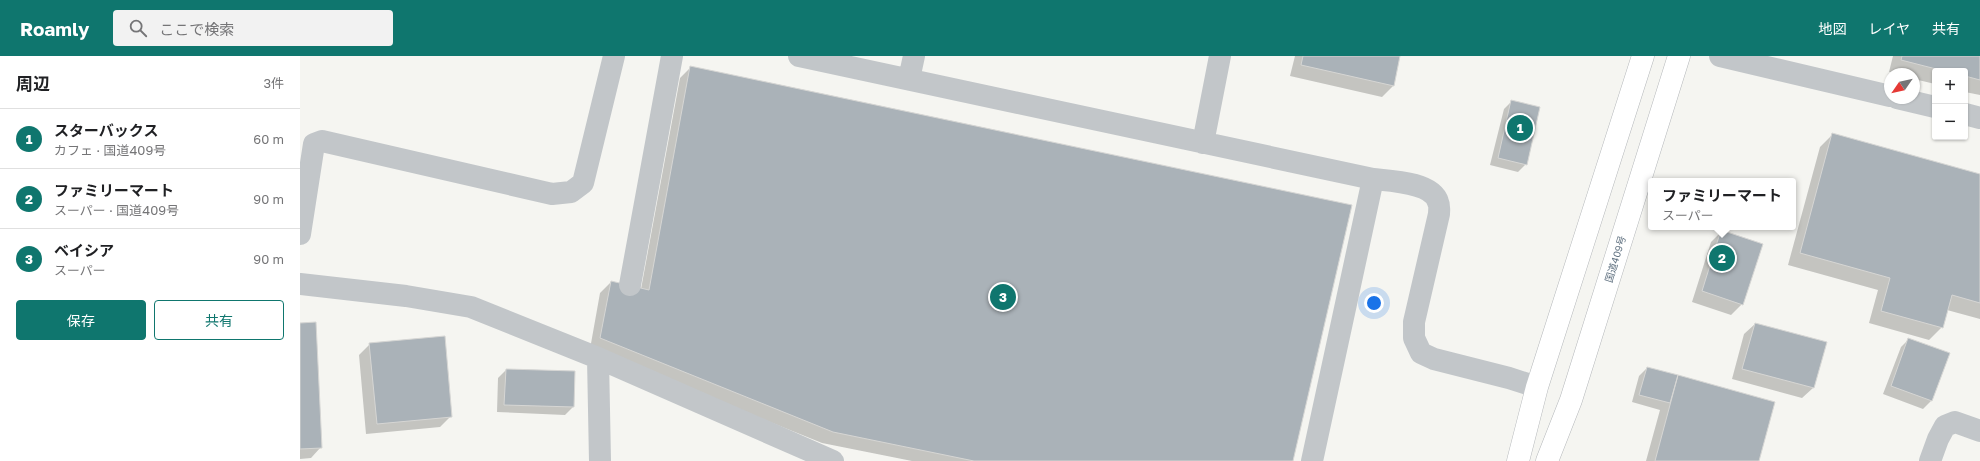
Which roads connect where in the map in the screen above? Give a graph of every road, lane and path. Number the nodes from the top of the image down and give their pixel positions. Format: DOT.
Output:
graph roads {
  1 [pos="614,56"];
  2 [pos="799,56"];
  3 [pos="914,56"];
  4 [pos="1220,56"];
  5 [pos="1643,56"];
  6 [pos="1680,56"];
  7 [pos="1720,56"];
  8 [pos="672,57"];
  9 [pos="909,79"];
  10 [pos="1884,95"];
  11 [pos="1920,103"];
  12 [pos="1932,106"];
  13 [pos="1968,115"];
  14 [pos="1980,118"];
  15 [pos="1203,143"];
  16 [pos="1373,179"];
  17 [pos="300,234"];
  18 [pos="300,284"];
  19 [pos="630,285"];
  20 [pos="598,358"];
  21 [pos="1536,388"];
  22 [pos="1980,431"];
  23 [pos="600,461"];
  24 [pos="834,461"];
  25 [pos="1312,461"];
  26 [pos="1518,461"];
  27 [pos="1547,461"];
  28 [pos="1930,461"];
  1 -- 17 [label="street"];
  2 -- 9 [label="street"];
  3 -- 9 [label="street"];
  4 -- 15 [label="street"];
  5 -- 21 [label="highway"];
  6 -- 27 [label="highway, 国道409号"];
  7 -- 10 [label="street"];
  8 -- 19 [label="street"];
  9 -- 15 [label="street"];
  11 -- 12 [label="street"];
  13 -- 14 [label="street"];
  15 -- 16 [label="street"];
  16 -- 21 [label="street"];
  16 -- 25 [label="street"];
  18 -- 20 [label="street"];
  20 -- 23 [label="street"];
  20 -- 24 [label="street"];
  21 -- 26 [label="highway"];
  22 -- 28 [label="street"];
}
